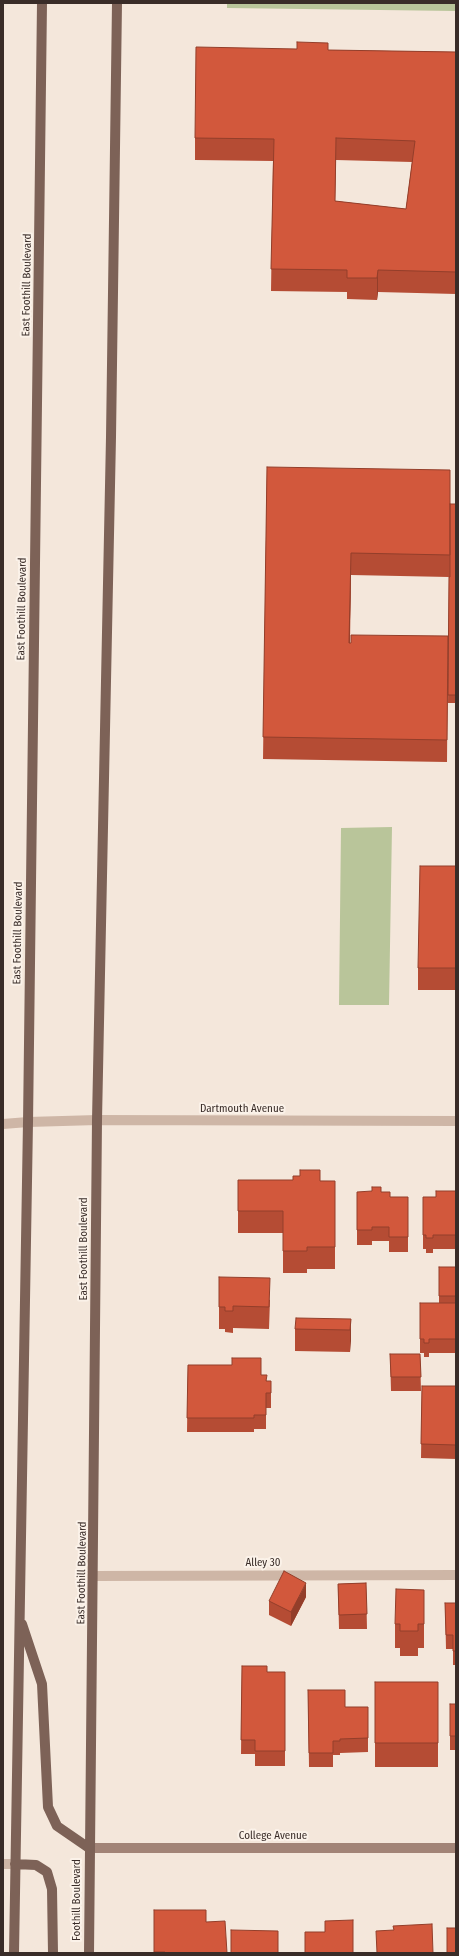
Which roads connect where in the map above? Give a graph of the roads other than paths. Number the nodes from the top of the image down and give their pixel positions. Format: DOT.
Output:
graph roads {
  1 [pos="42,3"];
  2 [pos="117,3"];
  3 [pos="97,1120"];
  4 [pos="456,1121"];
  5 [pos="28,1122"];
  6 [pos="3,1124"];
  7 [pos="456,1575"];
  8 [pos="94,1576"];
  9 [pos="20,1616"];
  10 [pos="89,1848"];
  11 [pos="456,1848"];
  12 [pos="3,1864"];
  13 [pos="15,1864"];
  14 [pos="14,1953"];
  15 [pos="53,1953"];
  16 [pos="89,1953"];
  1 -- 5 [label="main road, East Foothill Boulevard"];
  2 -- 3 [label="main road, East Foothill Boulevard"];
  3 -- 4 [label="street, Dartmouth Avenue"];
  3 -- 5 [label="street, Dartmouth Avenue"];
  3 -- 8 [label="main road, East Foothill Boulevard"];
  5 -- 6 [label="street, Dartmouth Avenue"];
  5 -- 9 [label="main road, East Foothill Boulevard"];
  7 -- 8 [label="street, Alley 30"];
  8 -- 10 [label="main road, East Foothill Boulevard"];
  9 -- 10 [label="main road"];
  9 -- 13 [label="main road, East Foothill Boulevard"];
  10 -- 11 [label="street, College Avenue"];
  10 -- 16 [label="main road, Foothill Boulevard"];
  12 -- 13 [label="street"];
  13 -- 14 [label="main road"];
  13 -- 15 [label="main road"];
}
